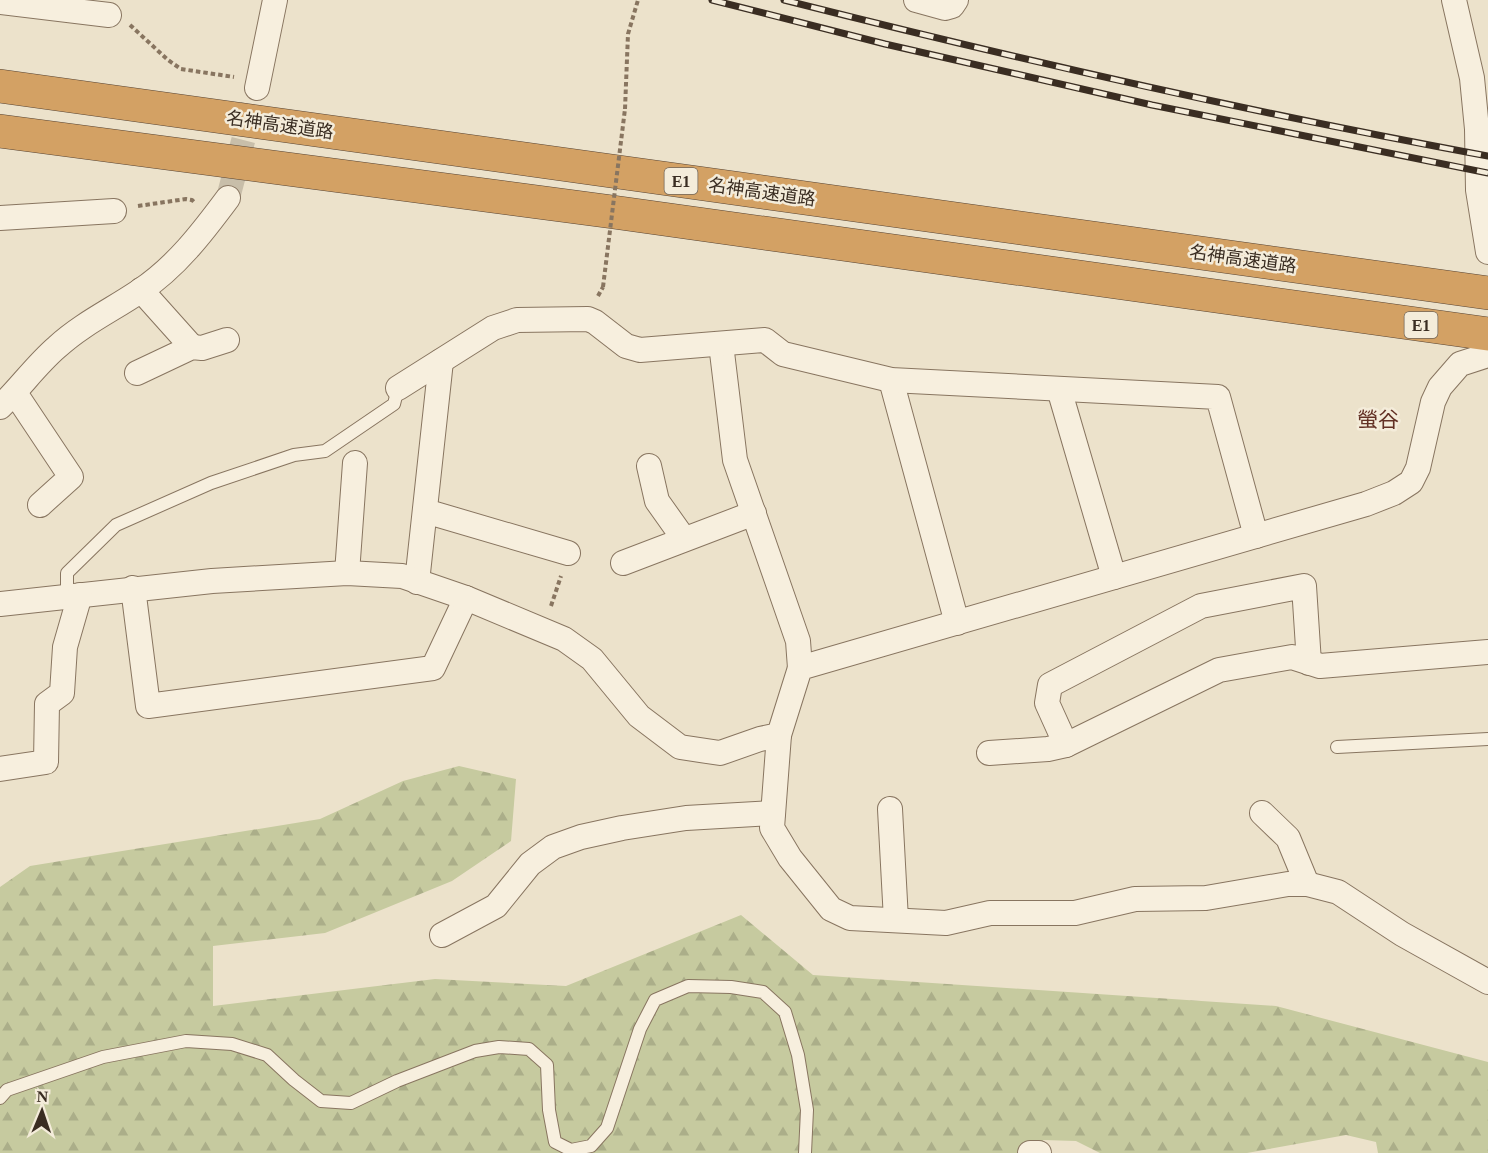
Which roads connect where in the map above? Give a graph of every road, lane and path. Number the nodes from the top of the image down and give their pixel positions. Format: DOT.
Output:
graph roads {
  1 [pos="275,0"];
  2 [pos="638,0"];
  3 [pos="916,0"];
  4 [pos="956,0"];
  5 [pos="1454,0"];
  6 [pos="0,2"];
  7 [pos="109,15"];
  8 [pos="246,83"];
  9 [pos="0,86"];
  10 [pos="0,131"];
  11 [pos="228,198"];
  12 [pos="192,200"];
  13 [pos="114,211"];
  14 [pos="0,218"];
  15 [pos="1488,252"];
  16 [pos="603,287"];
  17 [pos="141,290"];
  18 [pos="1488,293"];
  19 [pos="1488,334"];
  20 [pos="227,340"];
  21 [pos="721,344"];
  22 [pos="192,347"];
  23 [pos="1488,355"];
  24 [pos="441,361"];
  25 [pos="137,373"];
  26 [pos="891,380"];
  27 [pos="398,388"];
  28 [pos="1059,388"];
  29 [pos="7,400"];
  30 [pos="348,452"];
  31 [pos="649,466"];
  32 [pos="40,505"];
  33 [pos="425,511"];
  34 [pos="754,513"];
  35 [pos="1256,536"];
  36 [pos="684,539"];
  37 [pos="568,553"];
  38 [pos="623,563"];
  39 [pos="347,573"];
  40 [pos="1114,577"];
  41 [pos="417,582"];
  42 [pos="133,588"];
  43 [pos="73,596"];
  44 [pos="466,598"];
  45 [pos="0,604"];
  46 [pos="957,623"];
  47 [pos="544,630"];
  48 [pos="1488,652"];
  49 [pos="1310,663"];
  50 [pos="800,668"];
  51 [pos="779,735"];
  52 [pos="1488,739"];
  53 [pos="1066,745"];
  54 [pos="1337,747"];
  55 [pos="989,753"];
  56 [pos="0,769"];
  57 [pos="890,809"];
  58 [pos="773,813"];
  59 [pos="1262,813"];
  60 [pos="1307,884"];
  61 [pos="896,920"];
  62 [pos="442,935"];
  63 [pos="1488,982"];
  64 [pos="0,1098"];
  65 [pos="805,1153"];
  66 [pos="1030,1153"];
  67 [pos="1039,1153"];
  1 -- 8 [label="street"];
  2 -- 16 [label="path, bridge"];
  3 -- 4 [label="street"];
  5 -- 15 [label="street"];
  6 -- 7 [label="street"];
  7 -- 8 [label="path"];
  9 -- 18 [label="highway, 名神高速道路 / E1"];
  10 -- 19 [label="highway, E1"];
  11 -- 17 [label="street"];
  12 -- 13 [label="path"];
  13 -- 14 [label="street"];
  17 -- 22 [label="street"];
  17 -- 29 [label="street"];
  20 -- 22 [label="street"];
  21 -- 24 [label="street"];
  21 -- 26 [label="street"];
  21 -- 34 [label="street"];
  22 -- 25 [label="street"];
  23 -- 35 [label="street"];
  24 -- 27 [label="street"];
  24 -- 33 [label="street"];
  26 -- 28 [label="street"];
  26 -- 46 [label="street"];
  27 -- 30 [label="lane"];
  28 -- 35 [label="street"];
  28 -- 40 [label="street"];
  29 -- 32 [label="street"];
  30 -- 39 [label="street"];
  30 -- 43 [label="lane"];
  31 -- 36 [label="street"];
  33 -- 37 [label="street"];
  33 -- 41 [label="street"];
  34 -- 36 [label="street"];
  34 -- 50 [label="street"];
  35 -- 40 [label="street"];
  36 -- 38 [label="street"];
  37 -- 47 [label="path"];
  39 -- 41 [label="street"];
  39 -- 42 [label="street"];
  40 -- 46 [label="street"];
  41 -- 44 [label="street"];
  42 -- 43 [label="street"];
  42 -- 44 [label="street"];
  43 -- 45 [label="street"];
  43 -- 56 [label="street"];
  44 -- 47 [label="street"];
  46 -- 50 [label="street"];
  47 -- 51 [label="street"];
  48 -- 49 [label="street"];
  49 -- 53 [label="street"];
  49 -- 53 [label="street"];
  50 -- 51 [label="street"];
  51 -- 58 [label="street"];
  52 -- 54 [label="lane"];
  53 -- 55 [label="street"];
  57 -- 61 [label="street"];
  58 -- 61 [label="street"];
  58 -- 62 [label="street"];
  59 -- 60 [label="street"];
  60 -- 61 [label="street"];
  60 -- 63 [label="street"];
  64 -- 65 [label="lane"];
  66 -- 67 [label="street"];
}
